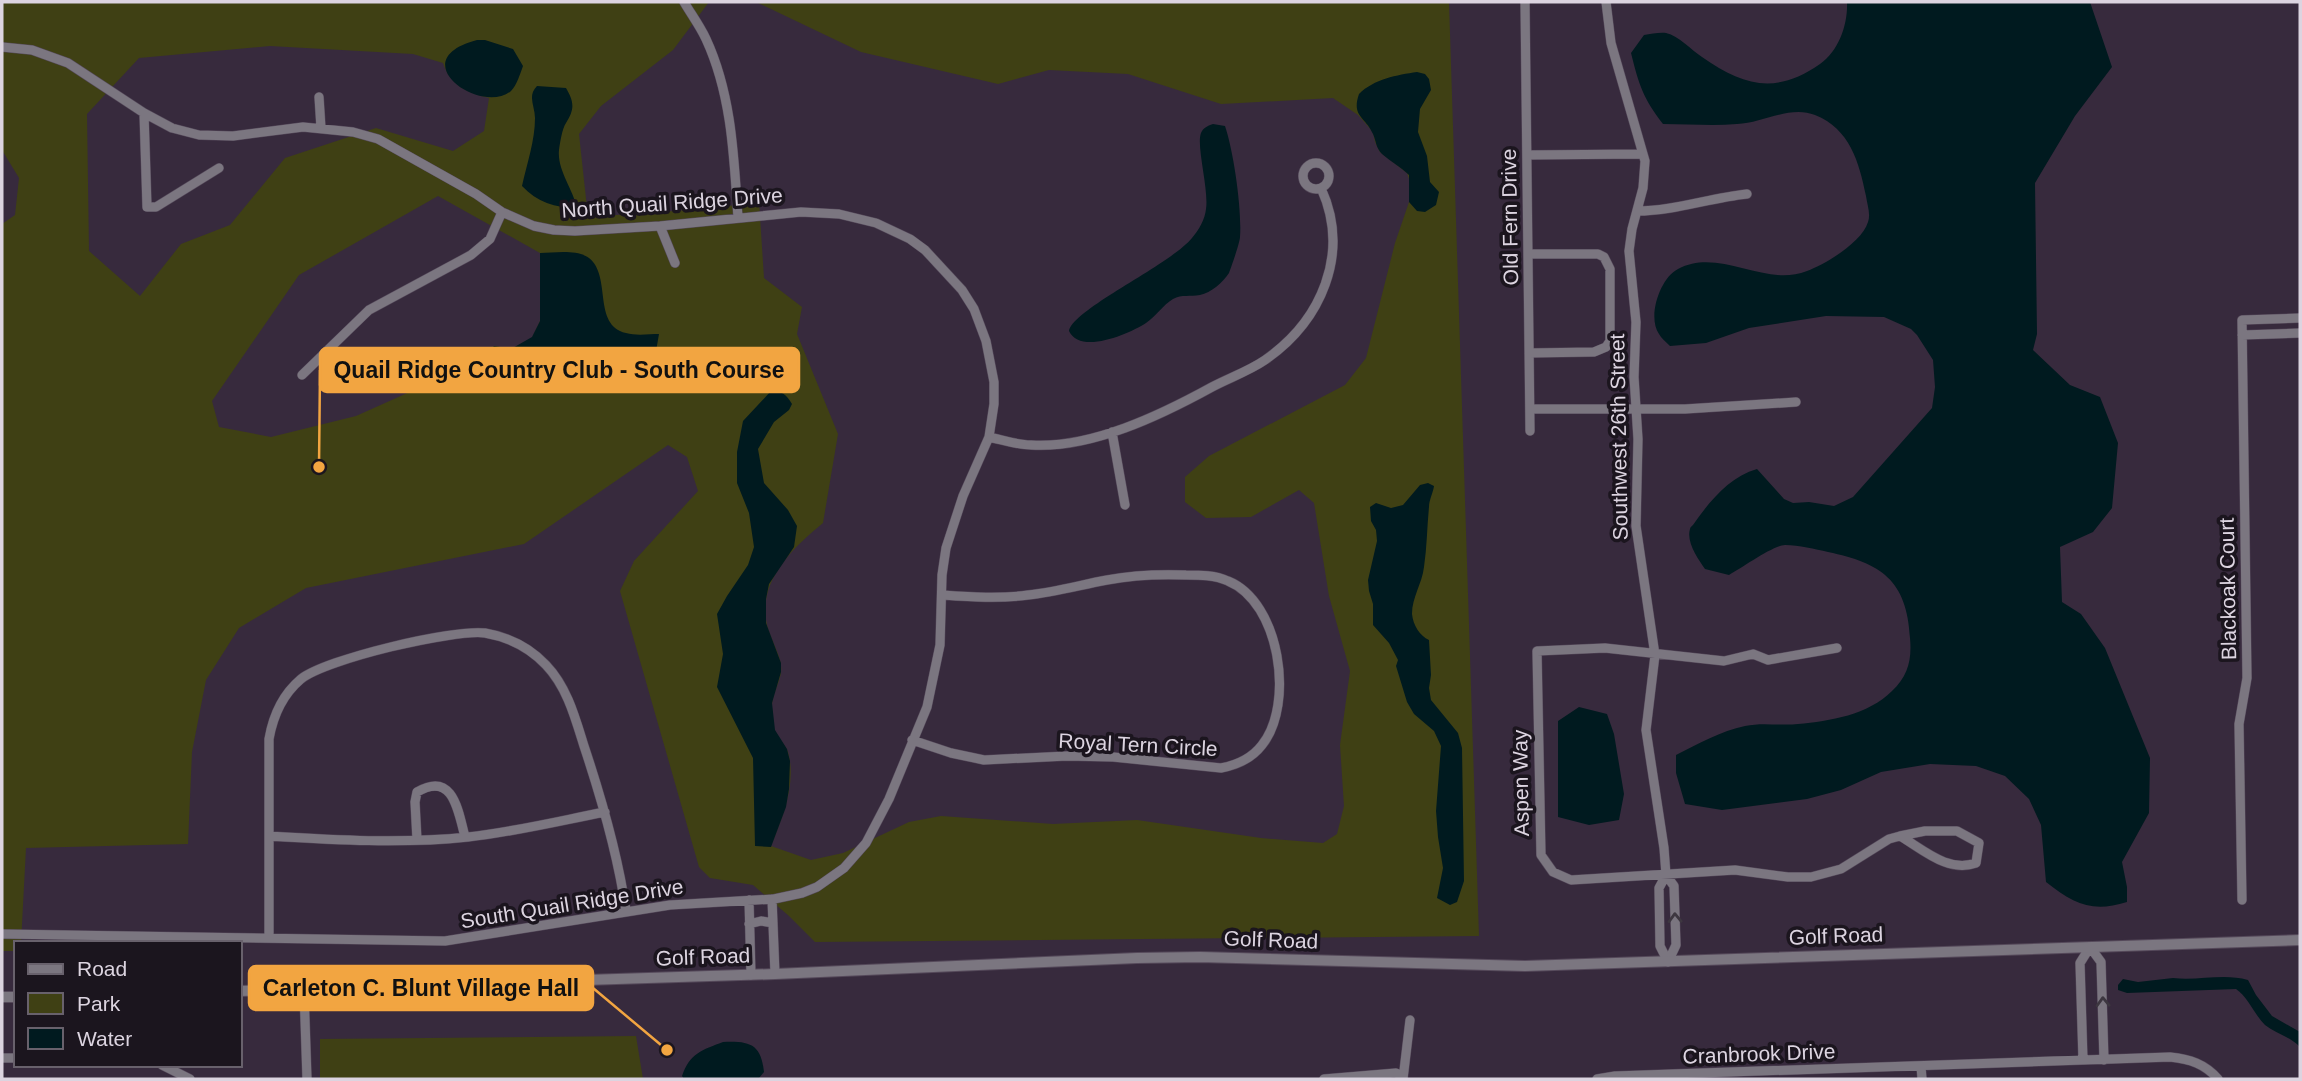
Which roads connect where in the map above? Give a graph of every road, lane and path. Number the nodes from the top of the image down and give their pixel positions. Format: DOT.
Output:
graph roads {
  1 [pos="684,2"];
  2 [pos="1525,2"];
  3 [pos="1606,2"];
  4 [pos="2,47"];
  5 [pos="319,97"];
  6 [pos="144,113"];
  7 [pos="321,128"];
  8 [pos="1642,154"];
  9 [pos="1527,155"];
  10 [pos="219,169"];
  11 [pos="1321,188"];
  12 [pos="1747,194"];
  13 [pos="1637,211"];
  14 [pos="502,212"];
  15 [pos="738,218"];
  16 [pos="660,226"];
  17 [pos="1528,254"];
  18 [pos="675,263"];
  19 [pos="2288,318"];
  20 [pos="2300,318"];
  21 [pos="2288,334"];
  22 [pos="2300,334"];
  23 [pos="2242,335"];
  24 [pos="1529,353"];
  25 [pos="302,375"];
  26 [pos="1796,402"];
  27 [pos="1636,408"];
  28 [pos="1530,409"];
  29 [pos="1530,431"];
  30 [pos="1112,432"];
  31 [pos="989,437"];
  32 [pos="1125,505"];
  33 [pos="943,595"];
  34 [pos="1837,648"];
  35 [pos="1655,655"];
  36 [pos="912,740"];
  37 [pos="605,812"];
  38 [pos="270,836"];
  39 [pos="1900,836"];
  40 [pos="465,837"];
  41 [pos="417,840"];
  42 [pos="1666,875"];
  43 [pos="772,899"];
  44 [pos="749,900"];
  45 [pos="2242,900"];
  46 [pos="626,911"];
  47 [pos="773,923"];
  48 [pos="749,924"];
  49 [pos="2,934"];
  50 [pos="269,937"];
  51 [pos="2300,940"];
  52 [pos="2090,947"];
  53 [pos="1668,962"];
  54 [pos="775,974"];
  55 [pos="751,975"];
  56 [pos="304,990"];
  57 [pos="242,991"];
  58 [pos="1410,1020"];
  59 [pos="2084,1060"];
  60 [pos="2104,1060"];
  61 [pos="1921,1066"];
  62 [pos="166,1067"];
  63 [pos="1403,1078"];
  64 [pos="190,1079"];
  65 [pos="307,1079"];
  66 [pos="1324,1079"];
  67 [pos="1597,1079"];
  68 [pos="1922,1079"];
  69 [pos="2218,1079"];
  1 -- 15 [label="street"];
  2 -- 9 [label="street, Old Fern Drive"];
  3 -- 8 [label="street, Southwest 26th Street"];
  4 -- 6 [label="street, North Quail Ridge Drive"];
  5 -- 7 [label="street"];
  6 -- 7 [label="street, North Quail Ridge Drive"];
  6 -- 10 [label="street"];
  7 -- 14 [label="street, North Quail Ridge Drive"];
  8 -- 9 [label="street"];
  8 -- 13 [label="street, Southwest 26th Street"];
  9 -- 17 [label="street, Old Fern Drive"];
  11 -- 30 [label="street"];
  12 -- 13 [label="street"];
  13 -- 27 [label="street, Southwest 26th Street"];
  14 -- 16 [label="street, North Quail Ridge Drive"];
  14 -- 25 [label="street"];
  15 -- 16 [label="street, North Quail Ridge Drive"];
  15 -- 31 [label="street, North Quail Ridge Drive"];
  16 -- 18 [label="street"];
  17 -- 24 [label="street, Old Fern Drive"];
  17 -- 24 [label="street"];
  19 -- 20 [label="street"];
  19 -- 21 [label="street"];
  19 -- 23 [label="street, Blackoak Court"];
  21 -- 22 [label="street"];
  21 -- 23 [label="street"];
  23 -- 45 [label="street, Blackoak Court"];
  24 -- 28 [label="street, Old Fern Drive"];
  26 -- 27 [label="street"];
  27 -- 28 [label="street"];
  27 -- 35 [label="street, Southwest 26th Street"];
  28 -- 29 [label="street, Old Fern Drive"];
  30 -- 31 [label="street"];
  30 -- 32 [label="street"];
  31 -- 33 [label="street, North Quail Ridge Drive"];
  33 -- 36 [label="street, South Quail Ridge Drive"];
  33 -- 36 [label="street, Royal Tern Circle"];
  34 -- 35 [label="street"];
  35 -- 42 [label="street, Southwest 26th Street"];
  35 -- 42 [label="street, Aspen Way"];
  36 -- 43 [label="street, South Quail Ridge Drive"];
  37 -- 38 [label="street"];
  37 -- 40 [label="street"];
  37 -- 46 [label="street"];
  38 -- 41 [label="street"];
  38 -- 50 [label="street"];
  39 -- 39 [label="street"];
  39 -- 42 [label="street"];
  40 -- 41 [label="street"];
  40 -- 41 [label="street"];
  42 -- 53 [label="street, Southwest 26th Street"];
  53 -- 42 [label="street, Southwest 26th Street, one-way"];
  43 -- 44 [label="street, South Quail Ridge Drive"];
  43 -- 47 [label="street"];
  44 -- 46 [label="street, South Quail Ridge Drive"];
  44 -- 48 [label="street"];
  46 -- 50 [label="street, South Quail Ridge Drive"];
  47 -- 48 [label="street"];
  47 -- 54 [label="street"];
  48 -- 55 [label="street"];
  49 -- 50 [label="street, South Quail Ridge Drive"];
  51 -- 52 [label="street, Golf Road"];
  52 -- 53 [label="street, Golf Road"];
  52 -- 59 [label="street"];
  60 -- 52 [label="street, one-way"];
  53 -- 54 [label="street, Golf Road"];
  54 -- 55 [label="street, Golf Road"];
  55 -- 56 [label="street, Golf Road"];
  56 -- 57 [label="street, Golf Road"];
  56 -- 65 [label="street"];
  58 -- 63 [label="street"];
  59 -- 60 [label="street, Cranbrook Drive"];
  59 -- 61 [label="street, Cranbrook Drive"];
  60 -- 69 [label="street, Cranbrook Drive"];
  61 -- 67 [label="street, Cranbrook Drive"];
  61 -- 68 [label="street"];
  62 -- 64 [label="street"];
  63 -- 66 [label="street"];
}
